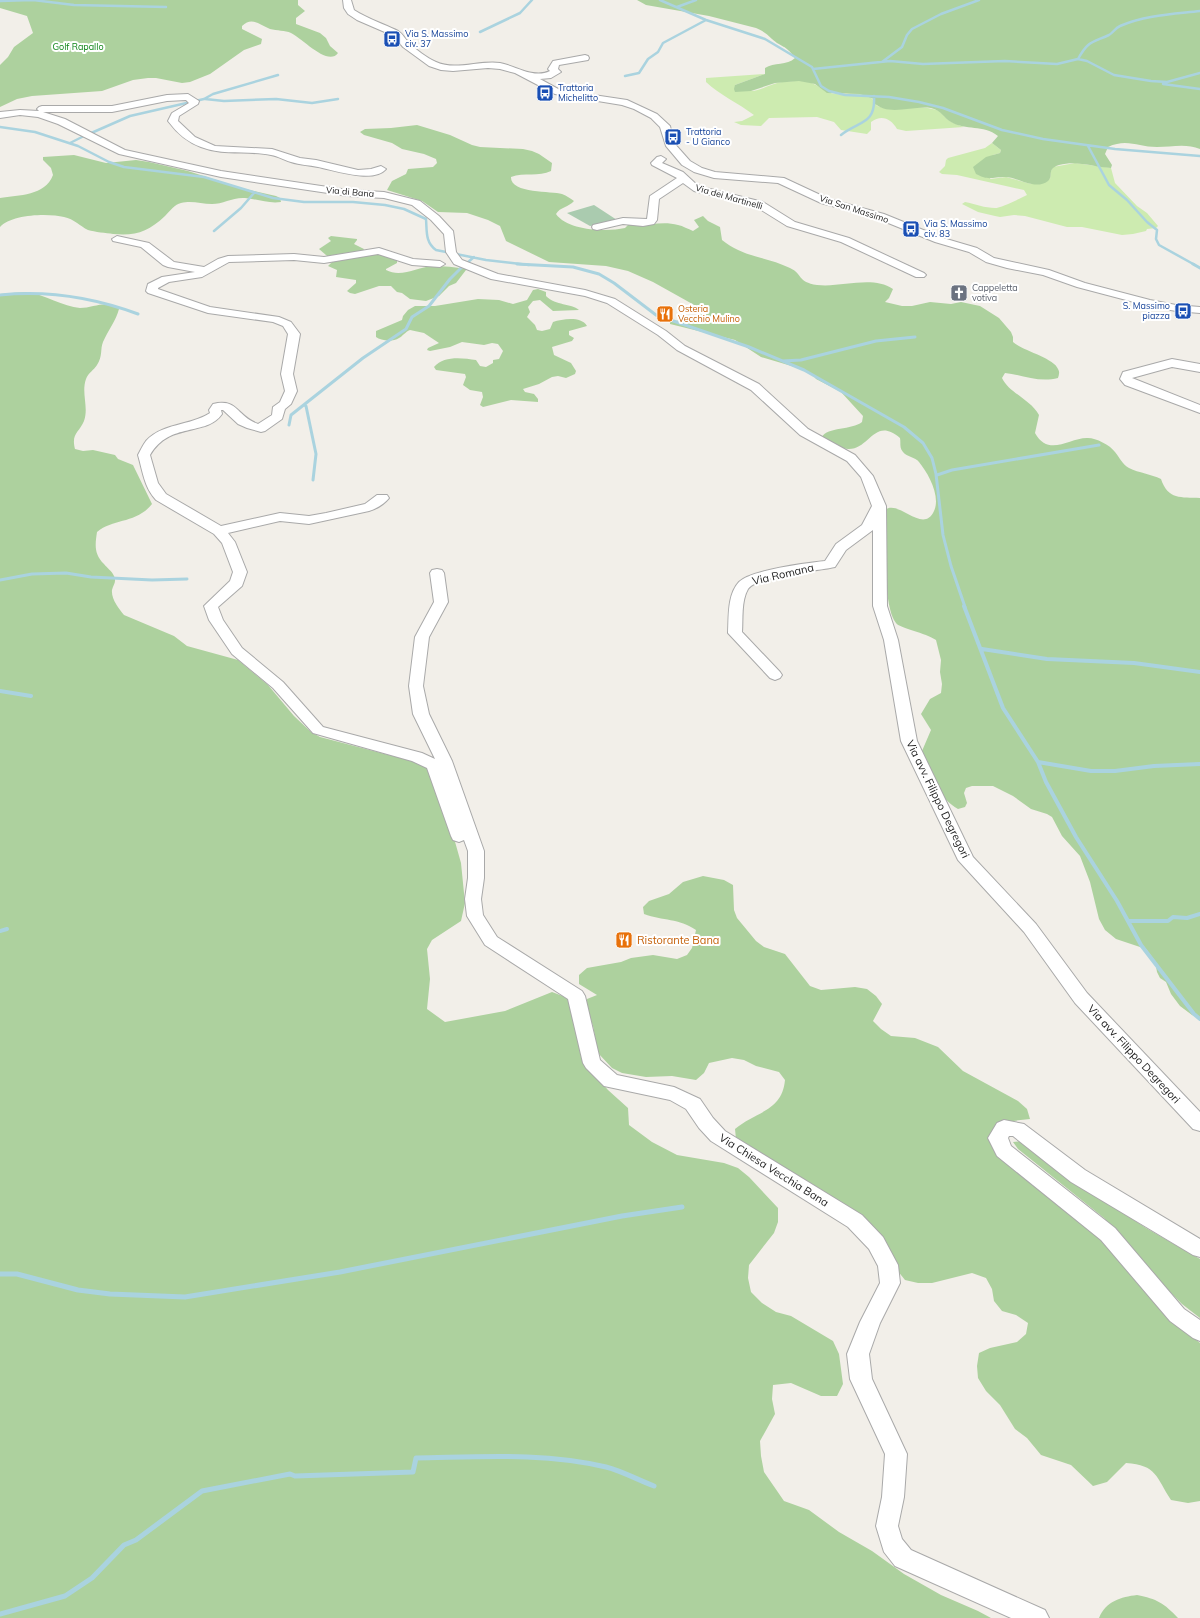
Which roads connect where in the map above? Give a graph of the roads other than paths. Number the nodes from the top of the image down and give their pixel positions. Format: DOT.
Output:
graph roads {
  1 [pos="346,0"];
  2 [pos="585,58"];
  3 [pos="528,76"];
  4 [pos="5,114"];
  5 [pos="661,159"];
  6 [pos="381,168"];
  7 [pos="714,175"];
  8 [pos="683,179"];
  9 [pos="597,227"];
  10 [pos="117,239"];
  11 [pos="440,264"];
  12 [pos="204,271"];
  13 [pos="920,275"];
  14 [pos="1200,310"];
  15 [pos="662,333"];
  16 [pos="1200,368"];
  17 [pos="1200,409"];
  18 [pos="382,498"];
  19 [pos="879,506"];
  20 [pos="219,531"];
  21 [pos="437,573"];
  22 [pos="775,675"];
  23 [pos="476,866"];
  24 [pos="1200,1124"];
  25 [pos="1200,1249"];
  26 [pos="1200,1332"];
  27 [pos="1037,1618"];
  1 -- 3 [label="street, Via San Massimo"];
  2 -- 3 [label="street"];
  3 -- 7 [label="street, Via San Massimo"];
  4 -- 6 [label="street"];
  4 -- 15 [label="street, Via di Bana"];
  5 -- 8 [label="street, Via dei Martinelli"];
  7 -- 8 [label="street"];
  7 -- 14 [label="street, Via San Massimo"];
  8 -- 9 [label="street"];
  8 -- 13 [label="street, Via dei Martinelli"];
  10 -- 12 [label="street"];
  11 -- 12 [label="street"];
  12 -- 20 [label="street"];
  15 -- 19 [label="street, Via avv. Filippo Degregori"];
  16 -- 17 [label="street"];
  18 -- 20 [label="street"];
  19 -- 22 [label="street, Via Romana"];
  19 -- 24 [label="street, Via avv. Filippo Degregori"];
  20 -- 23 [label="street"];
  21 -- 23 [label="street, Via Chiesa Vecchia Bana"];
  23 -- 27 [label="street, Via Chiesa Vecchia Bana"];
  25 -- 26 [label="street"];
}
